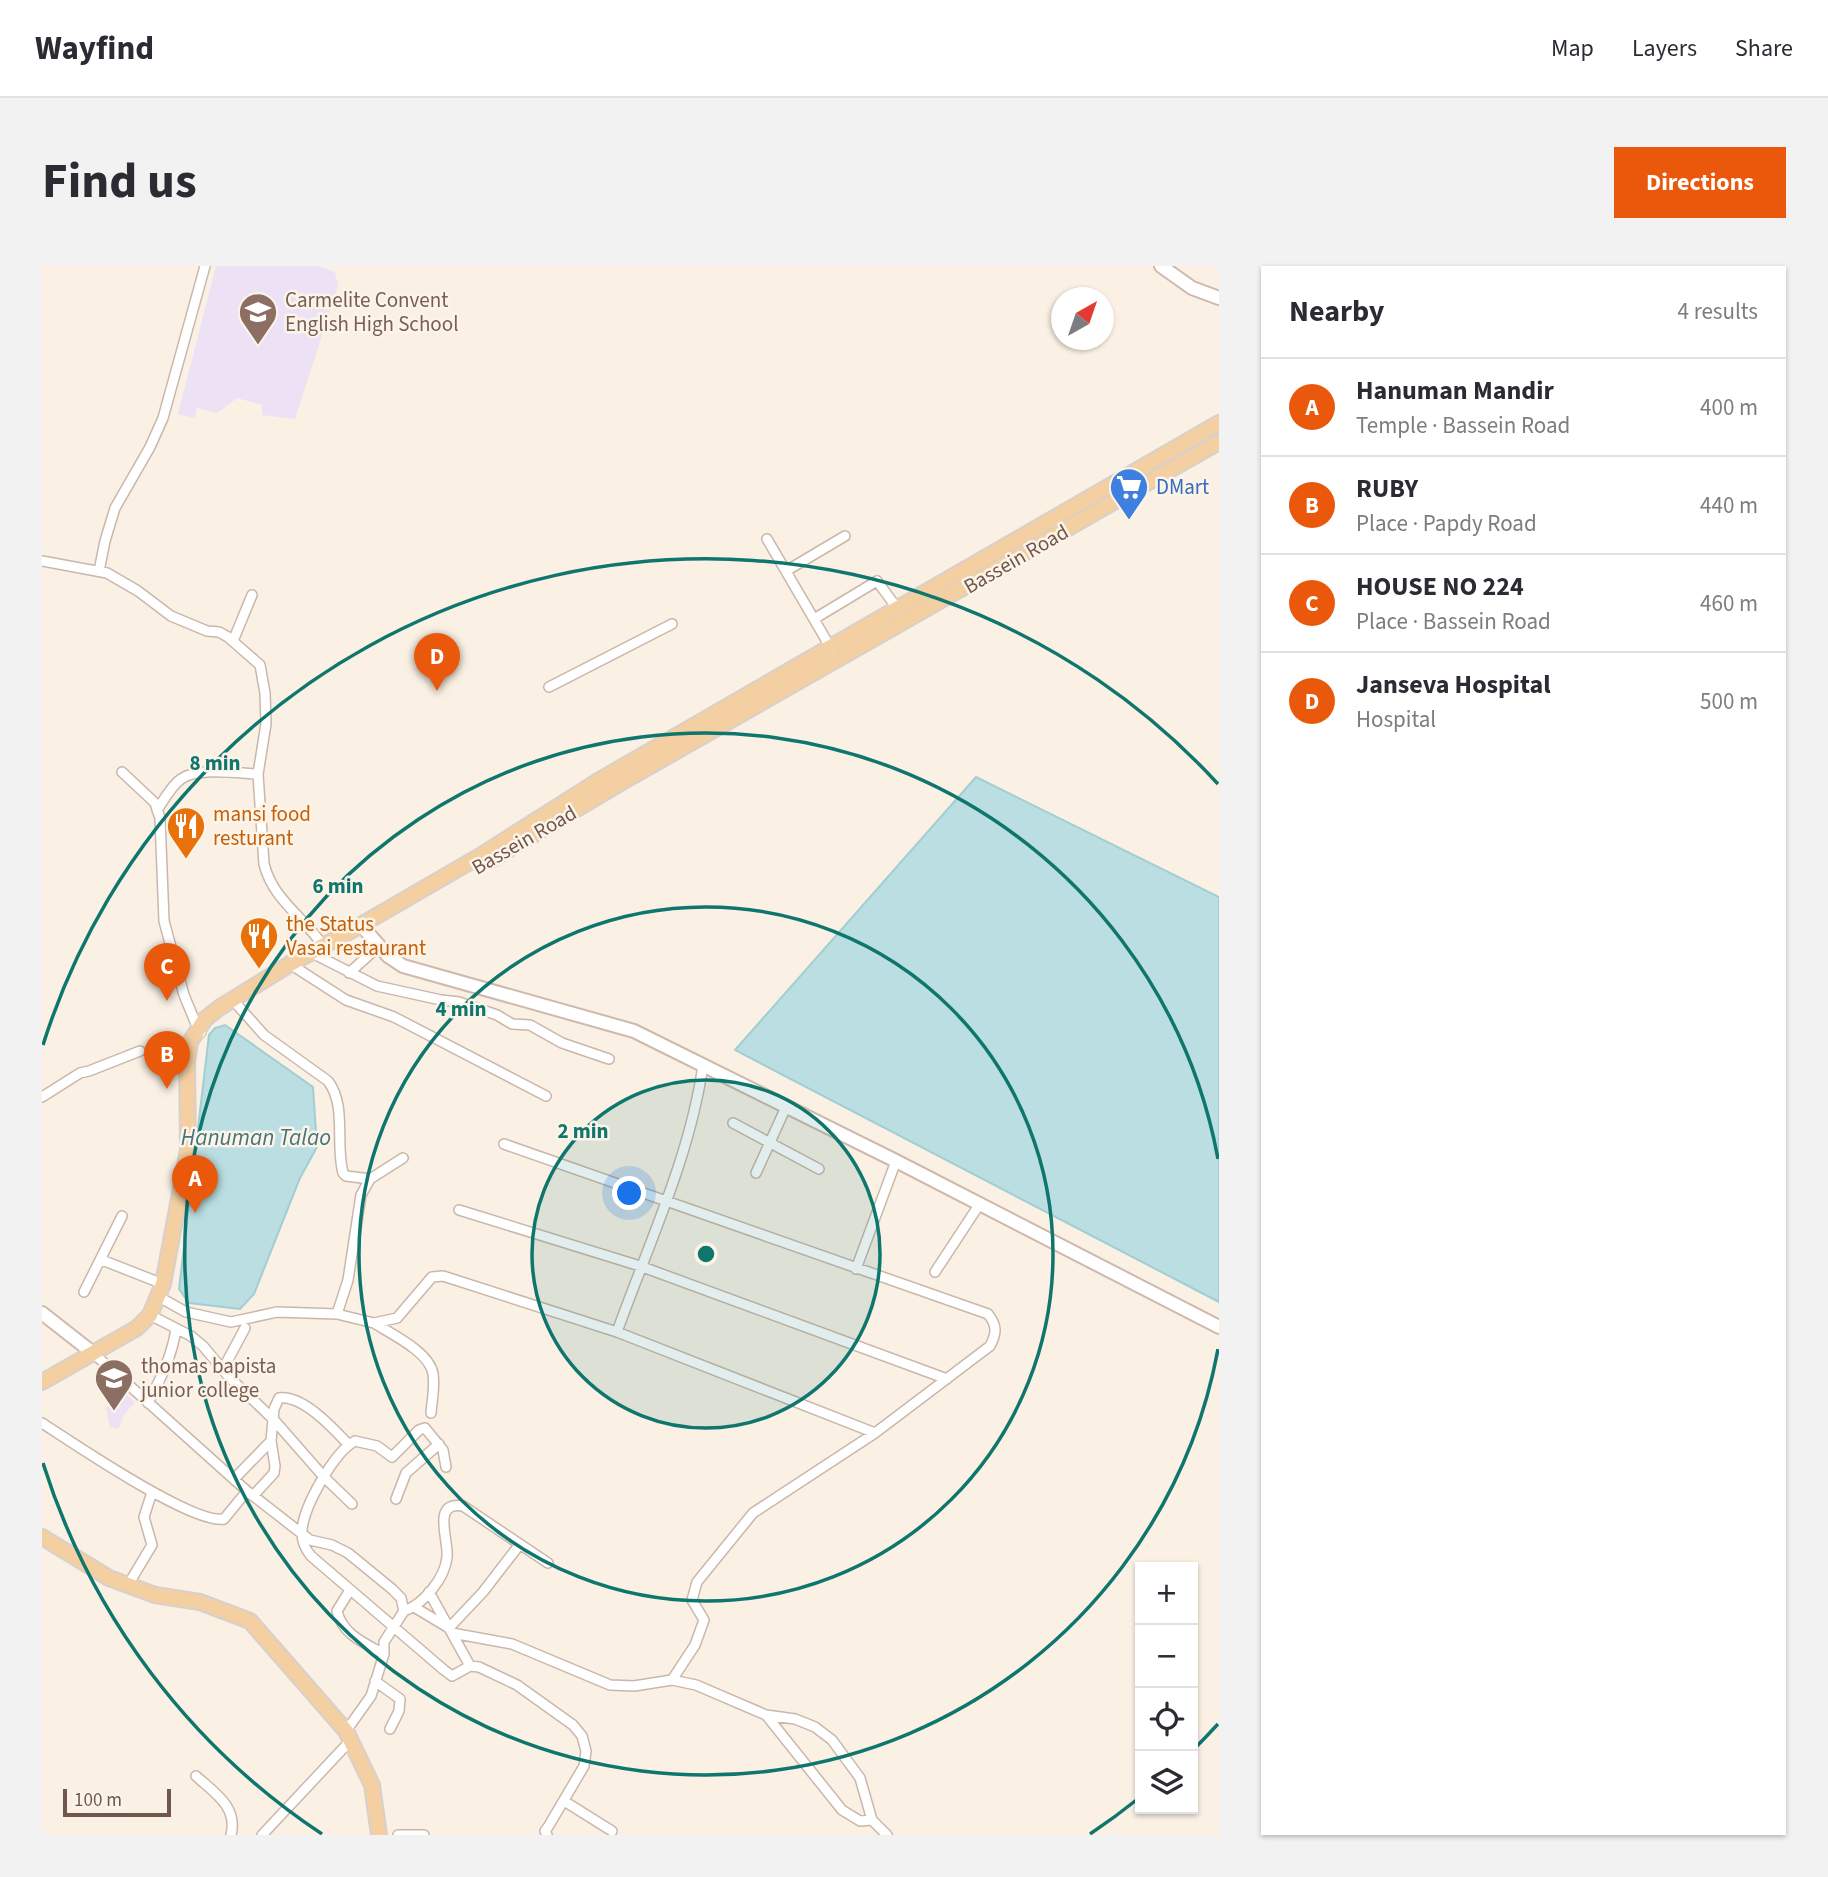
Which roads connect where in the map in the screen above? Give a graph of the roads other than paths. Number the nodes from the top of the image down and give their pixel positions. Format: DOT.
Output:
graph roads {
  1 [pos="205,266"];
  2 [pos="1161,266"];
  3 [pos="1219,298"];
  4 [pos="1217,433"];
  5 [pos="1145,466"];
  6 [pos="1154,480"];
  7 [pos="845,536"];
  8 [pos="767,539"];
  9 [pos="42,561"];
  10 [pos="99,571"];
  11 [pos="786,571"];
  12 [pos="252,595"];
  13 [pos="897,608"];
  14 [pos="814,619"];
  15 [pos="672,624"];
  16 [pos="233,641"];
  17 [pos="830,646"];
  18 [pos="839,660"];
  19 [pos="550,687"];
  20 [pos="706,727"];
  21 [pos="122,772"];
  22 [pos="258,774"];
  23 [pos="157,810"];
  24 [pos="363,928"];
  25 [pos="379,946"];
  26 [pos="319,951"];
  27 [pos="293,965"];
  28 [pos="349,973"];
  29 [pos="234,1001"];
  30 [pos="200,1031"];
  31 [pos="140,1051"];
  32 [pos="609,1059"];
  33 [pos="703,1065"];
  34 [pos="546,1096"];
  35 [pos="42,1097"];
  36 [pos="786,1107"];
  37 [pos="733,1124"];
  38 [pos="769,1143"];
  39 [pos="504,1144"];
  40 [pos="403,1158"];
  41 [pos="896,1161"];
  42 [pos="819,1168"];
  43 [pos="756,1173"];
  44 [pos="370,1179"];
  45 [pos="665,1202"];
  46 [pos="979,1205"];
  47 [pos="459,1210"];
  48 [pos="122,1216"];
  49 [pos="102,1260"];
  50 [pos="640,1266"];
  51 [pos="856,1269"];
  52 [pos="935,1272"];
  53 [pos="84,1292"];
  54 [pos="162,1294"];
  55 [pos="42,1313"];
  56 [pos="337,1314"];
  57 [pos="153,1316"];
  58 [pos="374,1323"];
  59 [pos="1219,1327"];
  60 [pos="245,1328"];
  61 [pos="176,1329"];
  62 [pos="617,1332"];
  63 [pos="96,1355"];
  64 [pos="223,1369"];
  65 [pos="947,1379"];
  66 [pos="42,1382"];
  67 [pos="42,1390"];
  68 [pos="148,1403"];
  69 [pos="431,1413"];
  70 [pos="274,1420"];
  71 [pos="42,1423"];
  72 [pos="875,1433"];
  73 [pos="271,1441"];
  74 [pos="348,1444"];
  75 [pos="439,1444"];
  76 [pos="446,1467"];
  77 [pos="324,1477"];
  78 [pos="234,1479"];
  79 [pos="152,1492"];
  80 [pos="250,1493"];
  81 [pos="396,1499"];
  82 [pos="352,1504"];
  83 [pos="301,1534"];
  84 [pos="42,1536"];
  85 [pos="520,1544"];
  86 [pos="548,1563"];
  87 [pos="128,1585"];
  88 [pos="350,1590"];
  89 [pos="429,1592"];
  90 [pos="409,1609"];
  91 [pos="393,1627"];
  92 [pos="451,1631"];
  93 [pos="384,1654"];
  94 [pos="470,1665"];
  95 [pos="673,1680"];
  96 [pos="375,1681"];
  97 [pos="766,1715"];
  98 [pos="390,1730"];
  99 [pos="349,1736"];
  100 [pos="197,1776"];
  101 [pos="564,1801"];
  102 [pos="872,1820"];
  103 [pos="612,1831"];
  104 [pos="231,1835"];
  105 [pos="262,1835"];
  106 [pos="379,1835"];
  107 [pos="398,1835"];
  108 [pos="424,1835"];
  109 [pos="547,1835"];
  110 [pos="887,1835"];
  1 -- 10 [label="street"];
  2 -- 3 [label="street"];
  4 -- 5 [label="main road, Bassein Road"];
  4 -- 6 [label="main road, Bassein Road"];
  5 -- 6 [label="main road"];
  5 -- 13 [label="main road, Bassein Road"];
  6 -- 18 [label="main road, Bassein Road"];
  7 -- 11 [label="street"];
  8 -- 11 [label="street"];
  9 -- 10 [label="street"];
  10 -- 16 [label="street"];
  11 -- 14 [label="street"];
  12 -- 16 [label="street"];
  13 -- 14 [label="street"];
  13 -- 17 [label="main road, Bassein Road"];
  14 -- 17 [label="street"];
  15 -- 19 [label="street"];
  16 -- 22 [label="street"];
  17 -- 18 [label="street"];
  17 -- 20 [label="main road, Bassein Road"];
  18 -- 20 [label="main road, Bassein Road"];
  20 -- 24 [label="main road, Bassein Road"];
  21 -- 23 [label="street"];
  22 -- 23 [label="street"];
  22 -- 26 [label="street"];
  23 -- 30 [label="street"];
  24 -- 25 [label="street"];
  24 -- 26 [label="main road, Bassein Road"];
  25 -- 28 [label="street"];
  25 -- 33 [label="street"];
  26 -- 27 [label="main road, Bassein Road"];
  26 -- 28 [label="street"];
  27 -- 29 [label="main road, Bassein Road"];
  27 -- 34 [label="street"];
  28 -- 32 [label="street"];
  29 -- 30 [label="main road, Bassein Road"];
  29 -- 44 [label="street"];
  30 -- 54 [label="main road"];
  31 -- 35 [label="street"];
  33 -- 36 [label="street"];
  33 -- 45 [label="street"];
  36 -- 38 [label="street"];
  36 -- 41 [label="street"];
  37 -- 38 [label="street"];
  38 -- 42 [label="street"];
  38 -- 43 [label="street"];
  39 -- 45 [label="street"];
  40 -- 44 [label="street"];
  41 -- 46 [label="street"];
  41 -- 51 [label="street"];
  44 -- 56 [label="street"];
  45 -- 50 [label="street"];
  45 -- 51 [label="street"];
  46 -- 52 [label="street"];
  46 -- 59 [label="street"];
  47 -- 50 [label="street"];
  48 -- 49 [label="street"];
  49 -- 53 [label="street"];
  49 -- 54 [label="street"];
  50 -- 62 [label="street"];
  50 -- 65 [label="street"];
  51 -- 65 [label="street"];
  54 -- 56 [label="street"];
  54 -- 57 [label="main road"];
  55 -- 63 [label="street"];
  56 -- 58 [label="street"];
  57 -- 61 [label="street"];
  57 -- 63 [label="main road"];
  58 -- 62 [label="street"];
  58 -- 69 [label="street"];
  60 -- 64 [label="street"];
  61 -- 64 [label="street"];
  61 -- 68 [label="street"];
  62 -- 72 [label="street"];
  63 -- 66 [label="main road"];
  63 -- 67 [label="main road"];
  63 -- 68 [label="street"];
  64 -- 70 [label="street"];
  65 -- 72 [label="street"];
  68 -- 78 [label="street"];
  70 -- 73 [label="street"];
  70 -- 74 [label="street"];
  70 -- 77 [label="street"];
  71 -- 79 [label="street"];
  72 -- 95 [label="street"];
  73 -- 78 [label="street"];
  73 -- 80 [label="street"];
  74 -- 75 [label="street"];
  74 -- 77 [label="street"];
  75 -- 76 [label="street"];
  75 -- 81 [label="street"];
  77 -- 82 [label="street"];
  77 -- 83 [label="street"];
  78 -- 80 [label="street"];
  79 -- 80 [label="street"];
  79 -- 87 [label="street"];
  80 -- 83 [label="street"];
  83 -- 88 [label="street"];
  83 -- 90 [label="street"];
  84 -- 87 [label="main road"];
  85 -- 86 [label="street"];
  85 -- 89 [label="street"];
  85 -- 92 [label="street"];
  87 -- 99 [label="main road"];
  88 -- 91 [label="street"];
  88 -- 93 [label="street"];
  89 -- 90 [label="street"];
  89 -- 92 [label="street"];
  90 -- 91 [label="street"];
  90 -- 92 [label="street"];
  91 -- 93 [label="street"];
  91 -- 94 [label="street"];
  92 -- 94 [label="street"];
  92 -- 95 [label="street"];
  93 -- 96 [label="street"];
  94 -- 101 [label="street"];
  95 -- 97 [label="street"];
  96 -- 98 [label="street"];
  96 -- 99 [label="street"];
  97 -- 102 [label="street"];
  97 -- 102 [label="street"];
  99 -- 105 [label="street"];
  99 -- 106 [label="main road"];
  100 -- 104 [label="street"];
  101 -- 103 [label="street"];
  101 -- 109 [label="street"];
  102 -- 110 [label="street"];
  107 -- 108 [label="street"];
}
